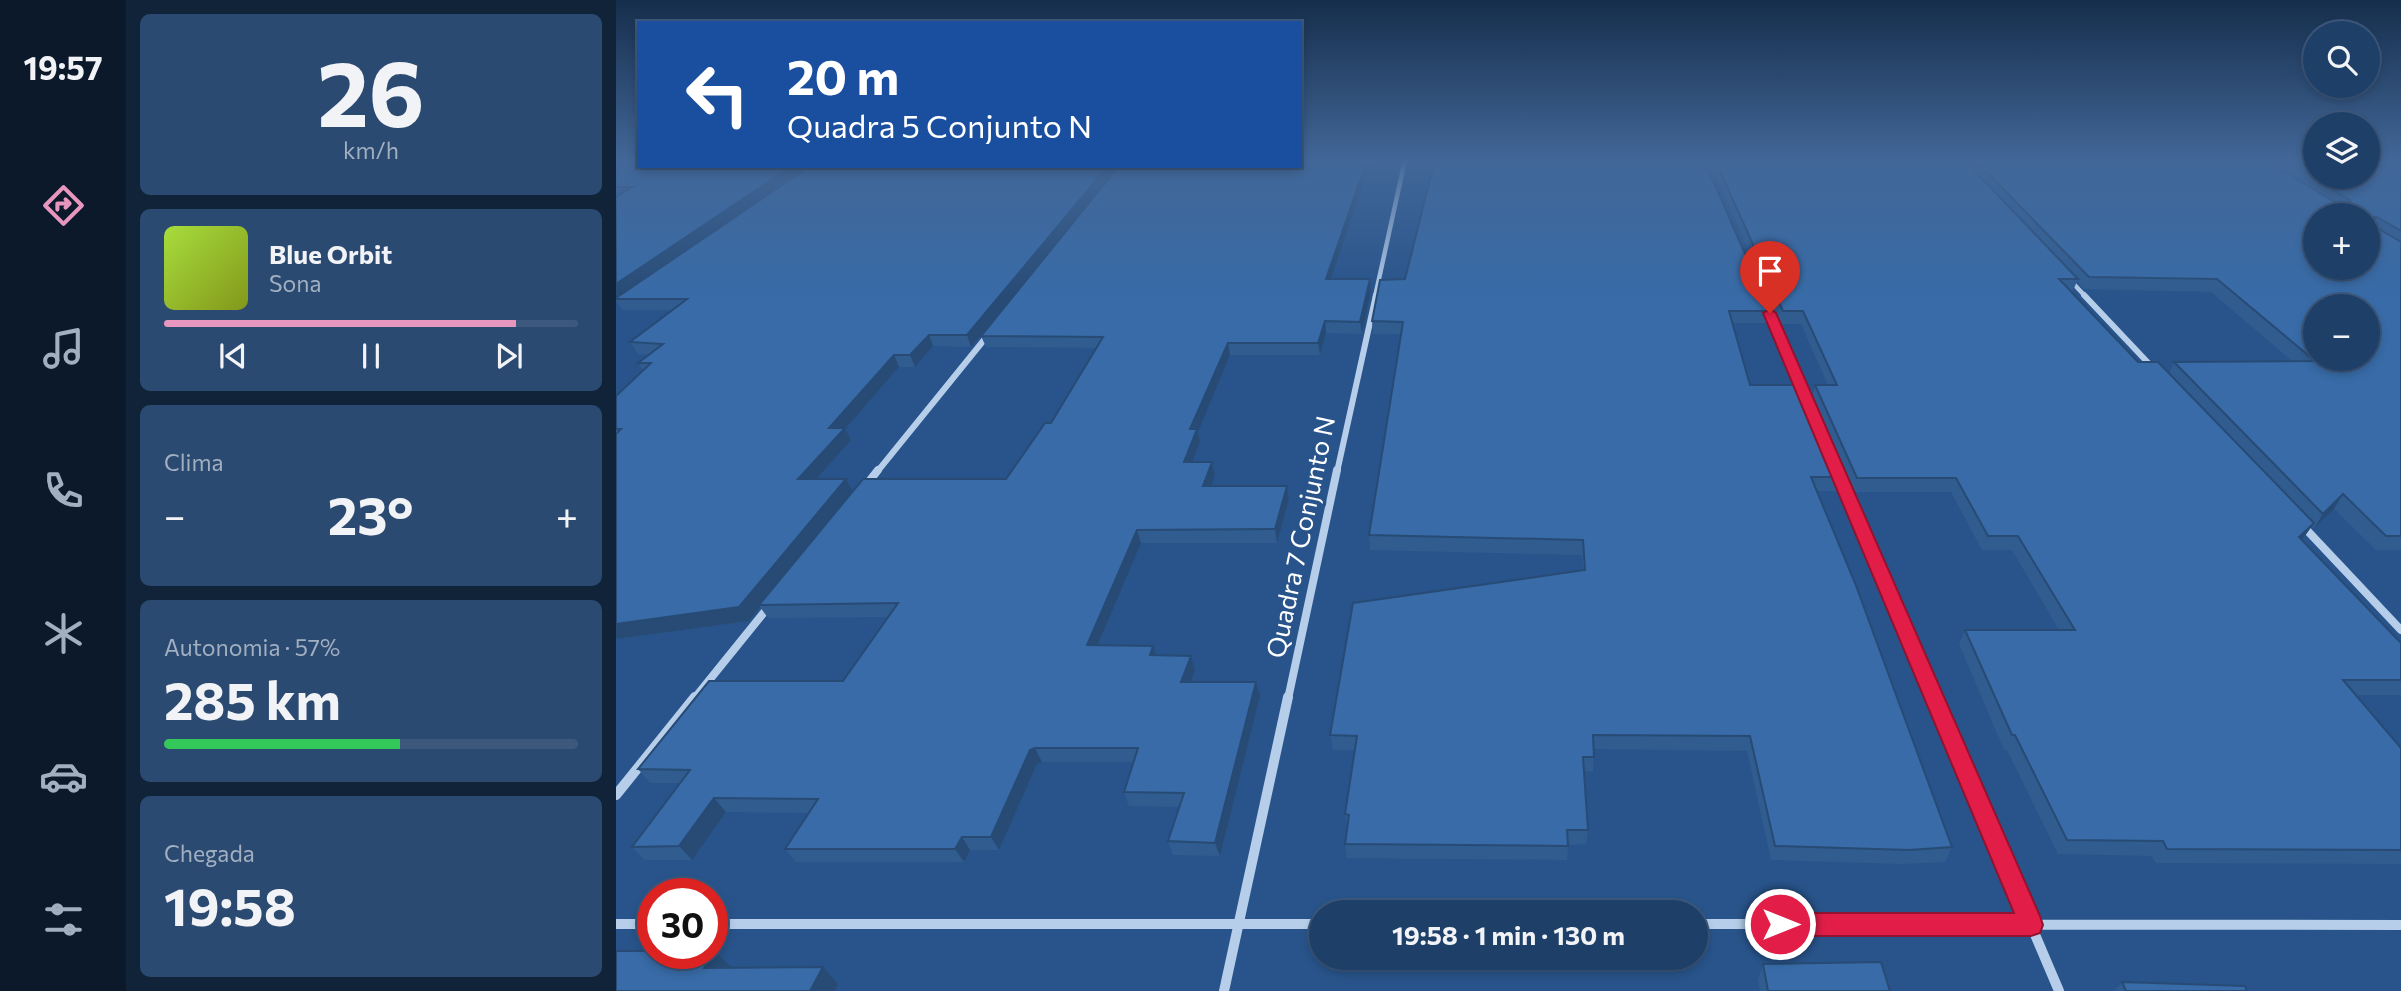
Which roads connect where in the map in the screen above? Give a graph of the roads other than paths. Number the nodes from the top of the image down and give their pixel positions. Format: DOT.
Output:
graph roads {
  1 [pos="1395,206"];
  2 [pos="2060,270"];
  3 [pos="1764,300"];
  4 [pos="993,329"];
  5 [pos="2155,370"];
  6 [pos="1808,402"];
  7 [pos="1835,466"];
  8 [pos="862,491"];
  9 [pos="2297,520"];
  10 [pos="774,600"];
  11 [pos="2401,630"];
  12 [pos="616,795"];
  13 [pos="616,924"];
  14 [pos="637,924"];
  15 [pos="728,924"];
  16 [pos="1238,924"];
  17 [pos="1309,924"];
  18 [pos="1708,924"];
  19 [pos="2031,925"];
  20 [pos="2401,925"];
  21 [pos="1224,991"];
  22 [pos="2059,991"];
  1 -- 16 [label="street, Quadra 7 Conjunto N"];
  2 -- 5 [label="street"];
  3 -- 6 [label="street"];
  4 -- 8 [label="street"];
  7 -- 19 [label="street"];
  9 -- 11 [label="street"];
  10 -- 12 [label="street"];
  13 -- 14 [label="street"];
  15 -- 16 [label="street"];
  16 -- 17 [label="street"];
  16 -- 21 [label="street, Quadra 7 Conjunto N"];
  18 -- 19 [label="street"];
  19 -- 20 [label="street"];
  19 -- 22 [label="street"];
}
